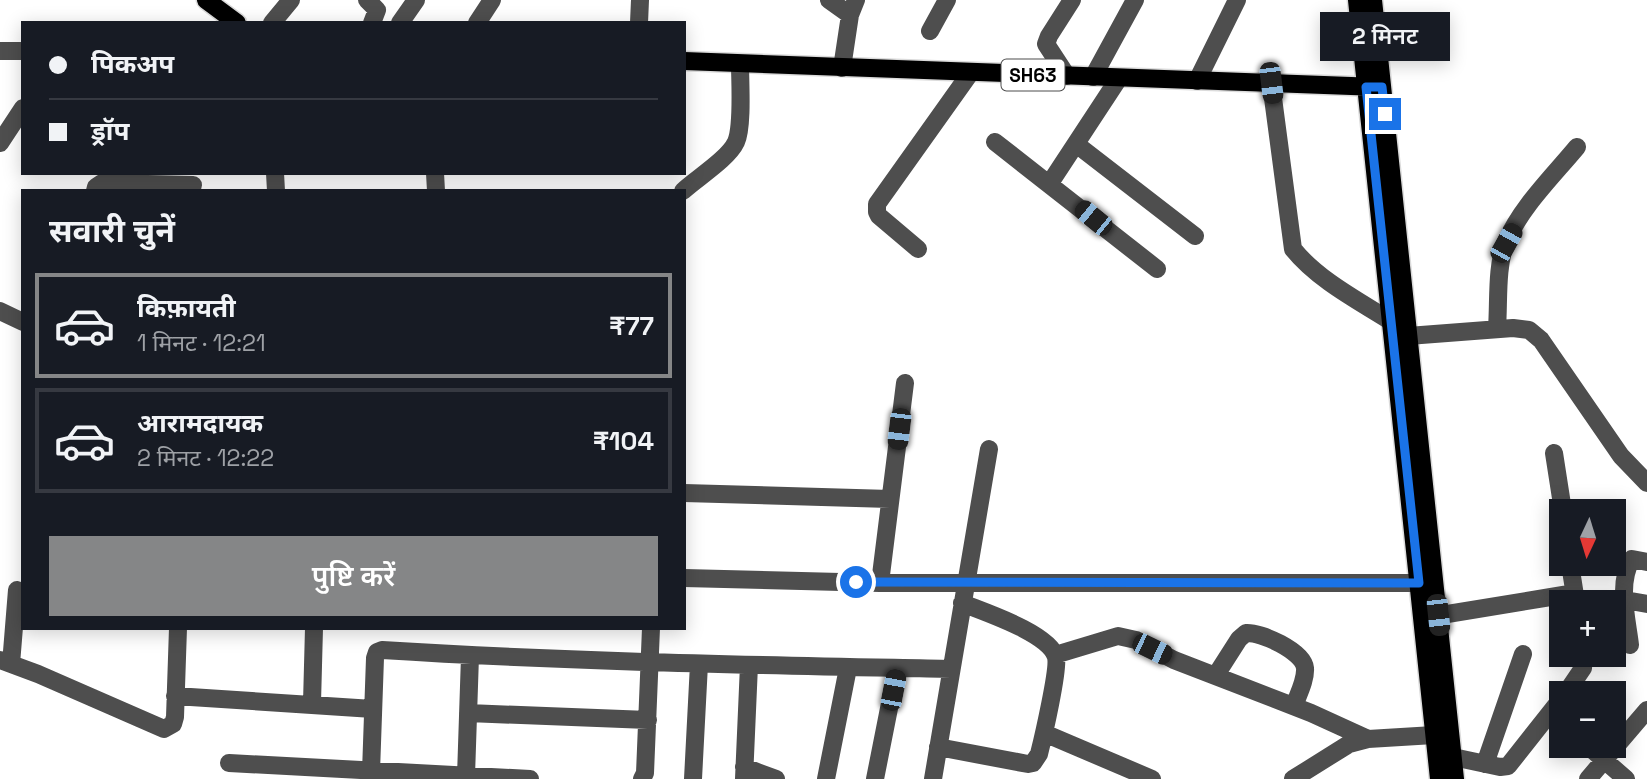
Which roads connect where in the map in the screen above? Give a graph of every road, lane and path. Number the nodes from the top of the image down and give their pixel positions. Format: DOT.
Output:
graph roads {
  1 [pos="206,0"];
  2 [pos="291,0"];
  3 [pos="367,0"];
  4 [pos="416,0"];
  5 [pos="492,0"];
  6 [pos="640,0"];
  7 [pos="829,0"];
  8 [pos="947,0"];
  9 [pos="1072,0"];
  10 [pos="1135,0"];
  11 [pos="1237,0"];
  12 [pos="1357,0"];
  13 [pos="1373,0"];
  14 [pos="853,7"];
  15 [pos="234,21"];
  16 [pos="274,21"];
  17 [pos="373,21"];
  18 [pos="401,21"];
  19 [pos="478,21"];
  20 [pos="639,21"];
  21 [pos="930,31"];
  22 [pos="0,51"];
  23 [pos="21,51"];
  24 [pos="686,61"];
  25 [pos="740,64"];
  26 [pos="842,68"];
  27 [pos="971,72"];
  28 [pos="1067,76"];
  29 [pos="1093,77"];
  30 [pos="1119,78"];
  31 [pos="1197,81"];
  32 [pos="1271,83"];
  33 [pos="1374,87"];
  34 [pos="21,111"];
  35 [pos="995,142"];
  36 [pos="0,143"];
  37 [pos="1076,144"];
  38 [pos="1577,147"];
  39 [pos="193,183"];
  40 [pos="1050,183"];
  41 [pos="96,189"];
  42 [pos="685,189"];
  43 [pos="1195,236"];
  44 [pos="918,249"];
  45 [pos="1157,269"];
  46 [pos="0,311"];
  47 [pos="21,321"];
  48 [pos="1392,322"];
  49 [pos="1497,328"];
  50 [pos="1408,336"];
  51 [pos="905,383"];
  52 [pos="989,449"];
  53 [pos="1554,453"];
  54 [pos="1647,483"];
  55 [pos="686,494"];
  56 [pos="890,499"];
  57 [pos="1561,499"];
  58 [pos="1647,562"];
  59 [pos="686,578"];
  60 [pos="880,583"];
  61 [pos="965,583"];
  62 [pos="1419,583"];
  63 [pos="13,589"];
  64 [pos="1624,590"];
  65 [pos="1626,600"];
  66 [pos="1549,601"];
  67 [pos="962,603"];
  68 [pos="1647,604"];
  69 [pos="1626,609"];
  70 [pos="1430,617"];
  71 [pos="178,630"];
  72 [pos="314,630"];
  73 [pos="651,630"];
  74 [pos="1630,645"];
  75 [pos="1522,653"];
  76 [pos="1055,655"];
  77 [pos="470,656"];
  78 [pos="6,662"];
  79 [pos="650,662"];
  80 [pos="699,664"];
  81 [pos="749,665"];
  82 [pos="848,668"];
  83 [pos="897,668"];
  84 [pos="951,669"];
  85 [pos="1216,675"];
  86 [pos="175,696"];
  87 [pos="312,703"];
  88 [pos="1294,706"];
  89 [pos="373,709"];
  90 [pos="1647,710"];
  91 [pos="468,713"];
  92 [pos="648,720"];
  93 [pos="1549,721"];
  94 [pos="1044,733"];
  95 [pos="1434,735"];
  96 [pos="1368,739"];
  97 [pos="938,747"];
  98 [pos="1453,757"];
  99 [pos="229,763"];
  100 [pos="1485,764"];
  101 [pos="1613,767"];
  102 [pos="371,772"];
  103 [pos="744,773"];
  104 [pos="466,776"];
  105 [pos="493,778"];
  106 [pos="530,779"];
  107 [pos="642,779"];
  108 [pos="693,779"];
  109 [pos="776,779"];
  110 [pos="826,779"];
  111 [pos="875,779"];
  112 [pos="933,779"];
  113 [pos="1152,779"];
  114 [pos="1293,779"];
  115 [pos="1439,779"];
  116 [pos="1455,779"];
  117 [pos="1588,779"];
  1 -- 15 [label="main road"];
  2 -- 16 [label="street"];
  3 -- 17 [label="street"];
  4 -- 18 [label="street"];
  5 -- 19 [label="street"];
  6 -- 20 [label="street"];
  7 -- 14 [label="street"];
  8 -- 21 [label="street"];
  9 -- 28 [label="street"];
  10 -- 29 [label="street"];
  11 -- 31 [label="street"];
  12 -- 33 [label="main road"];
  13 -- 33 [label="main road"];
  14 -- 26 [label="street"];
  22 -- 23 [label="street"];
  24 -- 25 [label="main road, SH63"];
  25 -- 26 [label="main road, SH63"];
  25 -- 42 [label="street"];
  26 -- 27 [label="main road, SH63"];
  27 -- 28 [label="main road, SH63"];
  27 -- 44 [label="street"];
  28 -- 29 [label="main road, SH63"];
  29 -- 30 [label="main road, SH63"];
  30 -- 31 [label="main road, SH63"];
  30 -- 37 [label="street"];
  31 -- 32 [label="main road, SH63"];
  32 -- 33 [label="main road, SH63"];
  32 -- 48 [label="street"];
  33 -- 48 [label="main road"];
  33 -- 50 [label="main road"];
  34 -- 36 [label="street"];
  35 -- 40 [label="street"];
  37 -- 40 [label="street"];
  37 -- 43 [label="street"];
  38 -- 49 [label="street"];
  39 -- 41 [label="street"];
  40 -- 45 [label="street"];
  46 -- 47 [label="street"];
  48 -- 62 [label="main road"];
  49 -- 50 [label="street"];
  49 -- 54 [label="street"];
  50 -- 70 [label="main road"];
  51 -- 56 [label="street"];
  52 -- 61 [label="street"];
  53 -- 57 [label="street"];
  55 -- 56 [label="street"];
  56 -- 60 [label="street"];
  58 -- 64 [label="street"];
  59 -- 60 [label="street"];
  60 -- 61 [label="street"];
  61 -- 62 [label="street"];
  61 -- 67 [label="street"];
  62 -- 70 [label="main road"];
  63 -- 78 [label="street"];
  65 -- 68 [label="street"];
  66 -- 70 [label="street"];
  67 -- 76 [label="street"];
  67 -- 84 [label="street"];
  69 -- 74 [label="street"];
  70 -- 95 [label="main road"];
  70 -- 98 [label="main road"];
  71 -- 86 [label="street"];
  72 -- 87 [label="street"];
  73 -- 79 [label="street"];
  75 -- 100 [label="street"];
  76 -- 85 [label="street"];
  76 -- 94 [label="street"];
  77 -- 79 [label="street"];
  77 -- 89 [label="street"];
  77 -- 91 [label="street"];
  78 -- 86 [label="street"];
  79 -- 80 [label="street"];
  79 -- 92 [label="street"];
  80 -- 81 [label="street"];
  80 -- 108 [label="street"];
  81 -- 82 [label="street"];
  81 -- 103 [label="street"];
  82 -- 83 [label="street"];
  82 -- 110 [label="street"];
  83 -- 84 [label="street"];
  83 -- 111 [label="street"];
  84 -- 97 [label="street"];
  85 -- 88 [label="street"];
  85 -- 88 [label="street"];
  86 -- 87 [label="street"];
  87 -- 89 [label="street"];
  88 -- 96 [label="street"];
  89 -- 102 [label="street"];
  90 -- 101 [label="street"];
  91 -- 92 [label="street"];
  91 -- 104 [label="street"];
  92 -- 107 [label="street"];
  93 -- 100 [label="street"];
  94 -- 97 [label="street"];
  94 -- 113 [label="street"];
  95 -- 96 [label="street"];
  95 -- 115 [label="main road"];
  96 -- 114 [label="street"];
  97 -- 112 [label="street"];
  98 -- 100 [label="street"];
  98 -- 116 [label="main road"];
  99 -- 102 [label="street"];
  101 -- 117 [label="street"];
  102 -- 104 [label="street"];
  103 -- 109 [label="street"];
  104 -- 105 [label="street"];
  105 -- 106 [label="street"];
}
